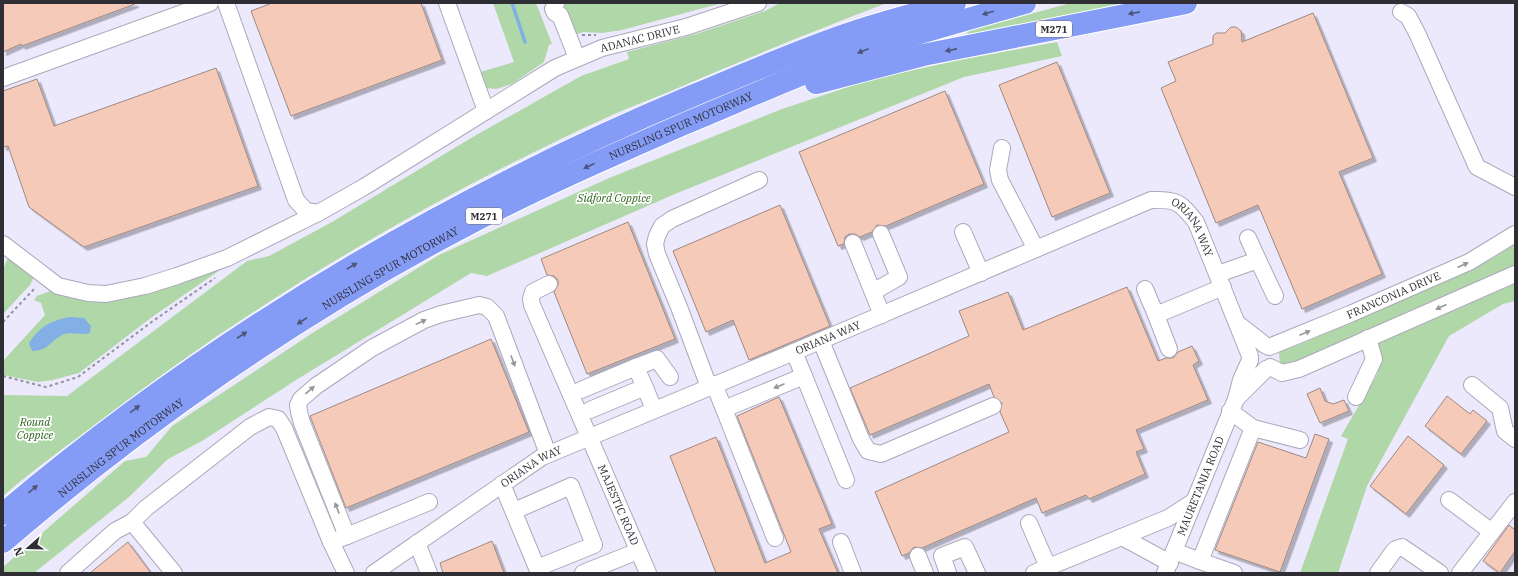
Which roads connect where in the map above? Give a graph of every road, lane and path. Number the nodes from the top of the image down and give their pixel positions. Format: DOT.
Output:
graph roads {
  1 [pos="210,3"];
  2 [pos="226,3"];
  3 [pos="447,3"];
  4 [pos="758,3"];
  5 [pos="910,3"];
  6 [pos="955,3"];
  7 [pos="1026,3"];
  8 [pos="1186,3"];
  9 [pos="557,7"];
  10 [pos="1401,12"];
  11 [pos="847,34"];
  12 [pos="577,58"];
  13 [pos="3,78"];
  14 [pos="486,111"];
  15 [pos="706,115"];
  16 [pos="1002,148"];
  17 [pos="759,180"];
  18 [pos="1515,187"];
  19 [pos="318,214"];
  20 [pos="964,232"];
  21 [pos="881,234"];
  22 [pos="1515,234"];
  23 [pos="1248,238"];
  24 [pos="853,242"];
  25 [pos="3,244"];
  26 [pos="1036,249"];
  27 [pos="1258,260"];
  28 [pos="981,273"];
  29 [pos="1515,274"];
  30 [pos="45,277"];
  31 [pos="1220,281"];
  32 [pos="549,284"];
  33 [pos="1145,289"];
  34 [pos="873,292"];
  35 [pos="1275,296"];
  36 [pos="882,315"];
  37 [pos="1156,315"];
  38 [pos="3,322"];
  39 [pos="1237,323"];
  40 [pos="1368,338"];
  41 [pos="821,341"];
  42 [pos="1267,346"];
  43 [pos="1169,349"];
  44 [pos="794,352"];
  45 [pos="1250,358"];
  46 [pos="636,367"];
  47 [pos="1268,368"];
  48 [pos="804,376"];
  49 [pos="670,377"];
  50 [pos="712,385"];
  51 [pos="1472,385"];
  52 [pos="644,387"];
  53 [pos="581,390"];
  54 [pos="1356,397"];
  55 [pos="1233,405"];
  56 [pos="992,406"];
  57 [pos="654,409"];
  58 [pos="724,409"];
  59 [pos="590,410"];
  60 [pos="1253,428"];
  61 [pos="588,438"];
  62 [pos="1515,439"];
  63 [pos="1300,440"];
  64 [pos="548,454"];
  65 [pos="846,480"];
  66 [pos="502,484"];
  67 [pos="1449,500"];
  68 [pos="429,502"];
  69 [pos="1193,502"];
  70 [pos="1514,507"];
  71 [pos="514,511"];
  72 [pos="3,514"];
  73 [pos="132,522"];
  74 [pos="1029,522"];
  75 [pos="1492,532"];
  76 [pos="347,536"];
  77 [pos="1122,537"];
  78 [pos="775,538"];
  79 [pos="3,542"];
  80 [pos="331,542"];
  81 [pos="841,542"];
  82 [pos="417,544"];
  83 [pos="638,551"];
  84 [pos="918,556"];
  85 [pos="1200,561"];
  86 [pos="1170,562"];
  87 [pos="538,570"];
  88 [pos="1041,570"];
  89 [pos="68,573"];
  90 [pos="174,573"];
  91 [pos="346,573"];
  92 [pos="374,573"];
  93 [pos="429,573"];
  94 [pos="583,573"];
  95 [pos="648,573"];
  96 [pos="853,573"];
  97 [pos="925,573"];
  98 [pos="948,573"];
  99 [pos="977,573"];
  100 [pos="1234,573"];
  101 [pos="1378,573"];
  102 [pos="1440,573"];
  103 [pos="1460,573"];
  1 -- 13 [label="street"];
  2 -- 19 [label="street"];
  3 -- 14 [label="street"];
  4 -- 12 [label="street, ADANAC DRIVE"];
  5 -- 11 [label="highway, M271"];
  6 -- 11 [label="highway, NURSLING SPUR MOTORWAY / M271"];
  7 -- 15 [label="highway, NURSLING SPUR MOTORWAY / M271, one-way"];
  8 -- 15 [label="highway, M271, one-way"];
  9 -- 12 [label="street"];
  10 -- 18 [label="street"];
  72 -- 11 [label="highway, NURSLING SPUR MOTORWAY / M271, one-way"];
  12 -- 14 [label="street, ADANAC DRIVE"];
  14 -- 19 [label="street, ADANAC DRIVE"];
  15 -- 79 [label="highway, NURSLING SPUR MOTORWAY / M271, one-way"];
  16 -- 26 [label="street"];
  17 -- 50 [label="street"];
  19 -- 30 [label="street, ADANAC DRIVE"];
  20 -- 28 [label="street"];
  21 -- 34 [label="street"];
  42 -- 22 [label="street, FRANCONIA DRIVE, one-way"];
  23 -- 27 [label="street"];
  24 -- 34 [label="street"];
  25 -- 30 [label="street, ADANAC DRIVE"];
  26 -- 28 [label="street, ORIANA WAY"];
  26 -- 31 [label="street, ORIANA WAY"];
  27 -- 31 [label="street"];
  27 -- 35 [label="street"];
  28 -- 36 [label="street, ORIANA WAY"];
  29 -- 40 [label="street, one-way"];
  30 -- 38 [label="path"];
  31 -- 37 [label="street"];
  31 -- 39 [label="street, ORIANA WAY"];
  32 -- 61 [label="street, MAJESTIC ROAD"];
  33 -- 37 [label="street"];
  34 -- 36 [label="street"];
  36 -- 41 [label="street, ORIANA WAY"];
  37 -- 43 [label="street"];
  39 -- 42 [label="street"];
  39 -- 45 [label="street, ORIANA WAY"];
  40 -- 47 [label="street"];
  40 -- 54 [label="street"];
  41 -- 44 [label="street, ORIANA WAY"];
  41 -- 56 [label="street"];
  42 -- 45 [label="street"];
  42 -- 47 [label="street"];
  44 -- 48 [label="street"];
  44 -- 50 [label="street, ORIANA WAY"];
  45 -- 47 [label="street"];
  45 -- 55 [label="street, MAURETANIA ROAD"];
  46 -- 49 [label="street"];
  46 -- 52 [label="street"];
  46 -- 53 [label="street"];
  47 -- 55 [label="street, MAURETANIA ROAD"];
  48 -- 58 [label="street, one-way"];
  48 -- 65 [label="street"];
  50 -- 57 [label="street, ORIANA WAY"];
  50 -- 58 [label="street"];
  51 -- 62 [label="street"];
  52 -- 57 [label="street"];
  52 -- 59 [label="street"];
  55 -- 60 [label="street"];
  55 -- 69 [label="street, MAURETANIA ROAD"];
  57 -- 61 [label="street, ORIANA WAY"];
  58 -- 78 [label="street"];
  60 -- 63 [label="street"];
  60 -- 85 [label="street"];
  61 -- 64 [label="street, ORIANA WAY"];
  61 -- 83 [label="street, MAJESTIC ROAD"];
  64 -- 66 [label="street, ORIANA WAY"];
  76 -- 64 [label="street, one-way"];
  66 -- 71 [label="street"];
  66 -- 82 [label="street, ORIANA WAY"];
  67 -- 75 [label="street"];
  68 -- 76 [label="street"];
  69 -- 77 [label="street"];
  69 -- 86 [label="street, MAURETANIA ROAD"];
  70 -- 75 [label="street"];
  71 -- 87 [label="street"];
  71 -- 87 [label="street"];
  73 -- 80 [label="street"];
  73 -- 89 [label="street"];
  73 -- 90 [label="street"];
  74 -- 88 [label="street"];
  75 -- 103 [label="street"];
  76 -- 80 [label="street"];
  77 -- 86 [label="street"];
  77 -- 88 [label="street"];
  80 -- 91 [label="street"];
  81 -- 96 [label="street"];
  82 -- 92 [label="street, ORIANA WAY"];
  82 -- 93 [label="street"];
  83 -- 94 [label="street"];
  83 -- 95 [label="street, MAJESTIC ROAD"];
  84 -- 97 [label="street"];
  85 -- 86 [label="street"];
  85 -- 100 [label="street"];
  98 -- 99 [label="street"];
  101 -- 102 [label="street"];
}
